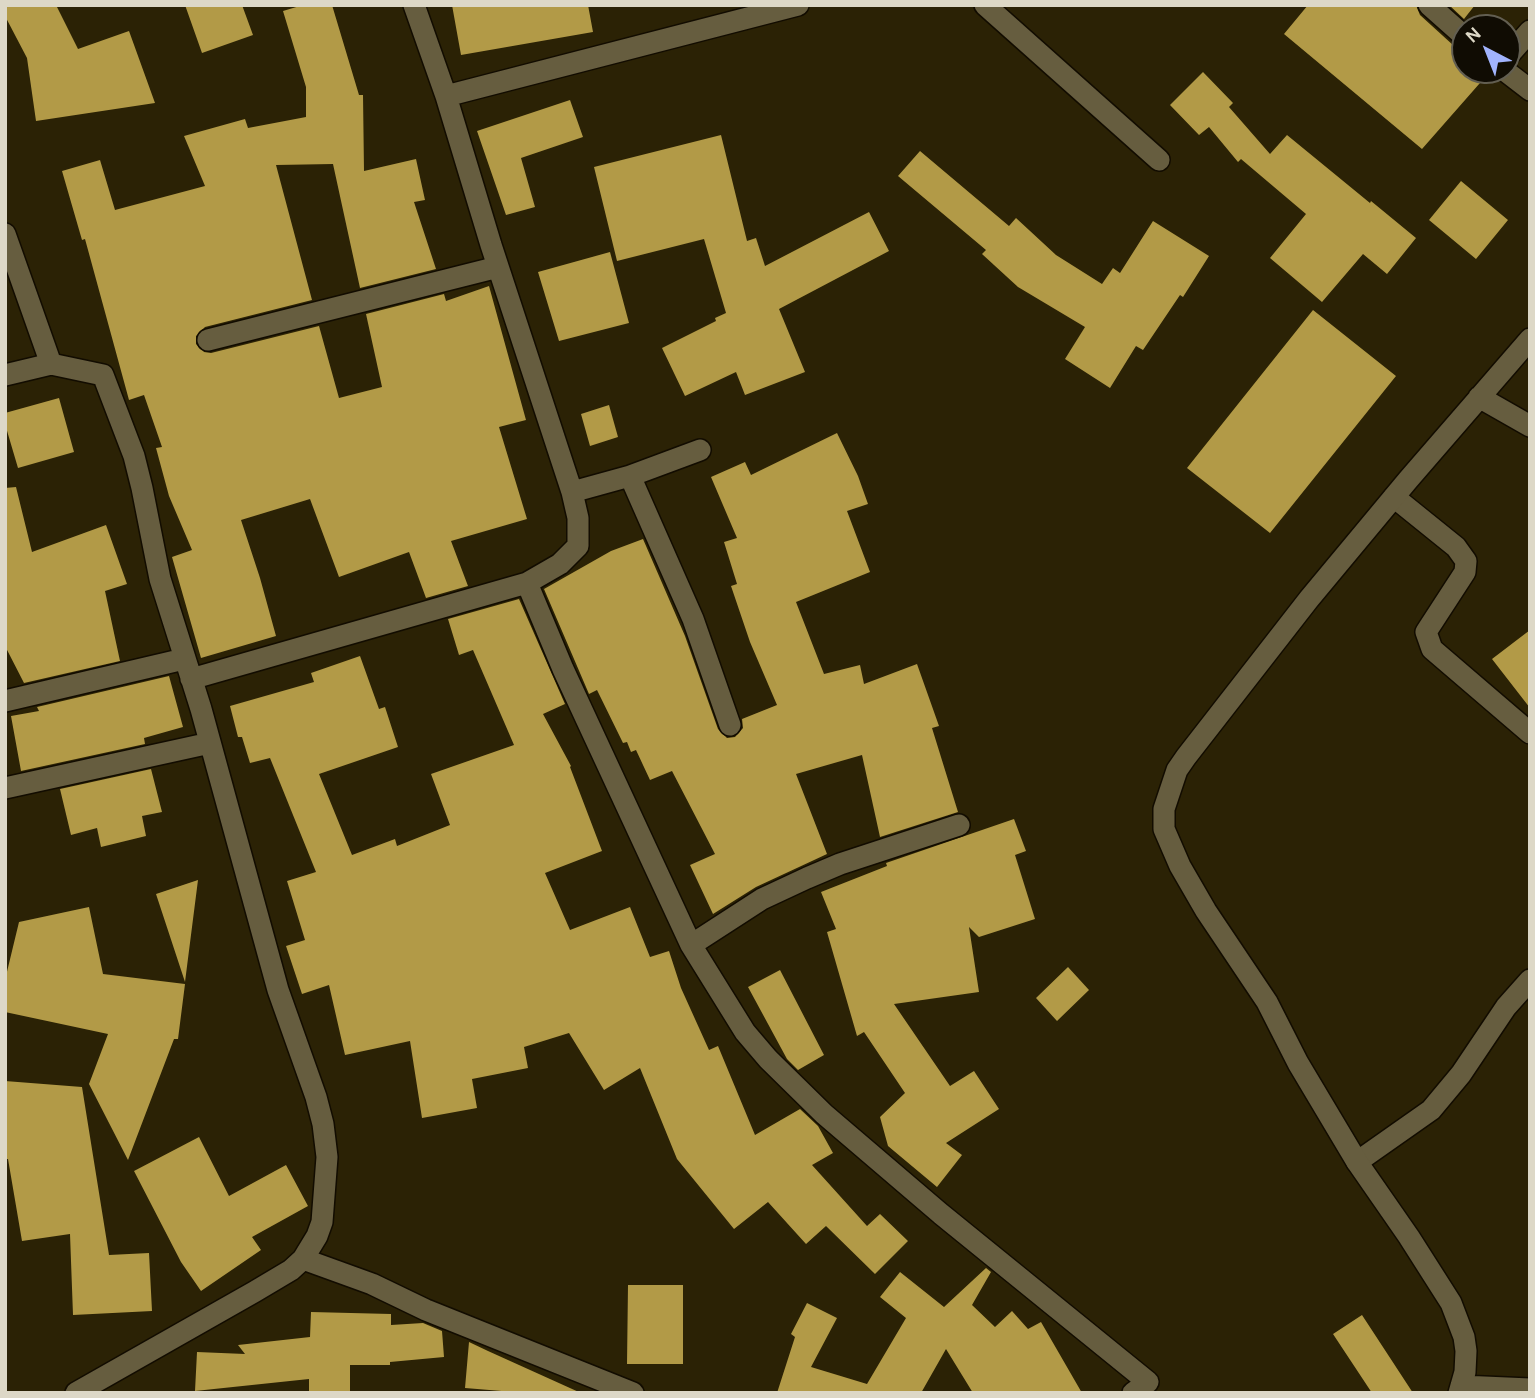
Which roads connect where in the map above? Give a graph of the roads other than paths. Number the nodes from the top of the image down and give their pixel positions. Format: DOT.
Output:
graph roads {
  1 [pos="414,5"];
  2 [pos="798,5"];
  3 [pos="985,5"];
  4 [pos="1429,5"];
  5 [pos="1451,25"];
  6 [pos="446,96"];
  7 [pos="1159,160"];
  8 [pos="5,234"];
  9 [pos="498,267"];
  10 [pos="1530,339"];
  11 [pos="208,340"];
  12 [pos="51,364"];
  13 [pos="5,375"];
  14 [pos="1479,397"];
  15 [pos="1530,426"];
  16 [pos="700,450"];
  17 [pos="630,476"];
  18 [pos="572,492"];
  19 [pos="1394,497"];
  20 [pos="527,583"];
  21 [pos="187,669"];
  22 [pos="5,701"];
  23 [pos="730,725"];
  24 [pos="1530,733"];
  25 [pos="210,743"];
  26 [pos="5,788"];
  27 [pos="959,825"];
  28 [pos="691,945"];
  29 [pos="1530,980"];
  30 [pos="1357,1163"];
  31 [pos="303,1259"];
  32 [pos="1147,1389"];
  33 [pos="1460,1389"];
  34 [pos="1530,1389"];
  35 [pos="76,1393"];
  36 [pos="633,1393"];
  1 -- 6 [label="street"];
  2 -- 6 [label="street"];
  3 -- 7 [label="street"];
  4 -- 5 [label="street"];
  6 -- 9 [label="street"];
  8 -- 12 [label="street"];
  9 -- 11 [label="street"];
  9 -- 18 [label="street"];
  10 -- 14 [label="street"];
  12 -- 13 [label="street"];
  12 -- 21 [label="street"];
  14 -- 15 [label="street"];
  14 -- 19 [label="street"];
  16 -- 17 [label="street"];
  17 -- 18 [label="street"];
  17 -- 23 [label="street"];
  18 -- 20 [label="street"];
  19 -- 24 [label="street"];
  19 -- 30 [label="street"];
  20 -- 21 [label="street"];
  20 -- 28 [label="street"];
  21 -- 22 [label="street"];
  21 -- 25 [label="street"];
  25 -- 26 [label="street"];
  25 -- 31 [label="street"];
  27 -- 28 [label="street"];
  28 -- 32 [label="street"];
  29 -- 30 [label="street"];
  30 -- 33 [label="street"];
  31 -- 35 [label="street"];
  31 -- 36 [label="street"];
  33 -- 34 [label="street"];
}
